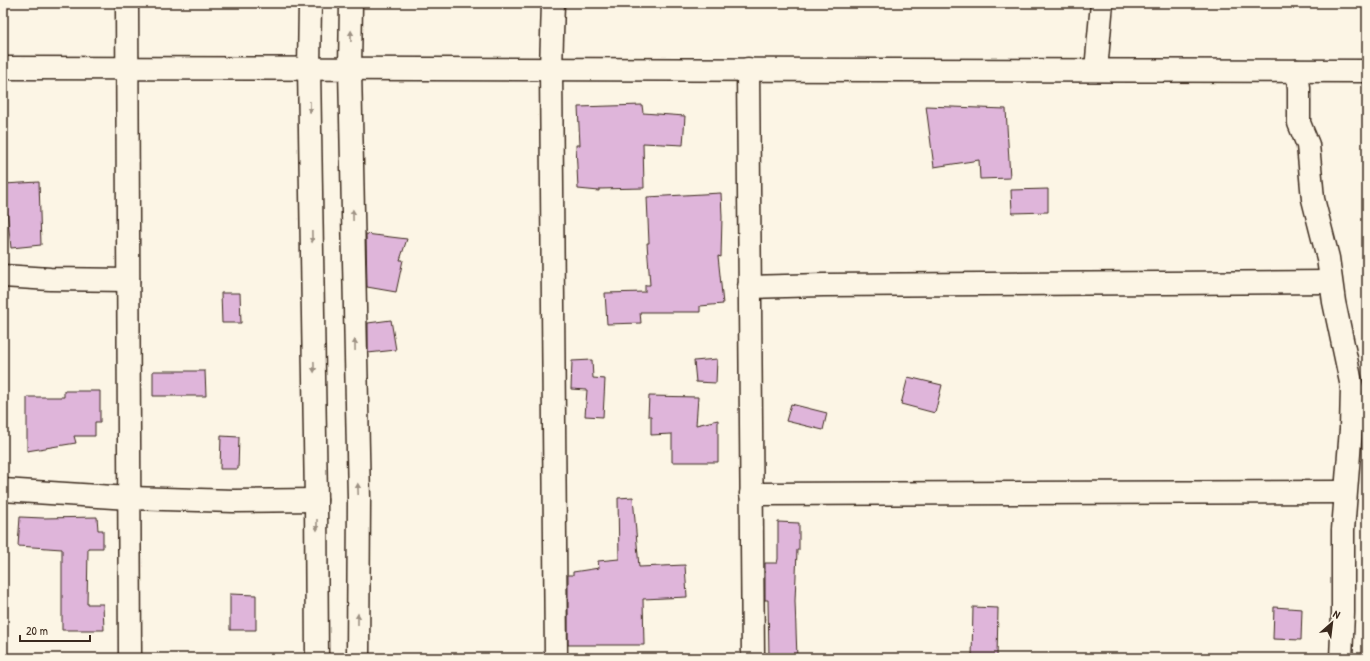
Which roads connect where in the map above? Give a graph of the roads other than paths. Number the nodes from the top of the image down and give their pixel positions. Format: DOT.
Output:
graph roads {
  1 [pos="127,3"];
  2 [pos="310,3"];
  3 [pos="351,3"];
  4 [pos="553,3"];
  5 [pos="1102,3"];
  6 [pos="3,68"];
  7 [pos="128,68"];
  8 [pos="309,68"];
  9 [pos="350,69"];
  10 [pos="552,69"];
  11 [pos="748,69"];
  12 [pos="1096,70"];
  13 [pos="1297,71"];
  14 [pos="1367,71"];
  15 [pos="3,276"];
  16 [pos="128,280"];
  17 [pos="1330,282"];
  18 [pos="749,288"];
  19 [pos="3,490"];
  20 [pos="1345,492"];
  21 [pos="751,494"];
  22 [pos="129,498"];
  23 [pos="316,500"];
  24 [pos="130,658"];
  25 [pos="317,658"];
  26 [pos="358,658"];
  27 [pos="556,658"];
  28 [pos="752,658"];
  29 [pos="1341,658"];
  1 -- 7 [label="street"];
  2 -- 8 [label="street"];
  9 -- 3 [label="street, one-way"];
  4 -- 10 [label="street"];
  5 -- 12 [label="street"];
  6 -- 7 [label="street"];
  7 -- 8 [label="street"];
  7 -- 16 [label="street"];
  8 -- 9 [label="street"];
  8 -- 23 [label="street, one-way"];
  9 -- 10 [label="street"];
  26 -- 9 [label="street, one-way"];
  10 -- 11 [label="street"];
  10 -- 27 [label="street"];
  11 -- 12 [label="street"];
  11 -- 18 [label="street"];
  12 -- 13 [label="street"];
  13 -- 14 [label="street"];
  13 -- 17 [label="street"];
  15 -- 16 [label="street"];
  16 -- 22 [label="street"];
  17 -- 18 [label="street"];
  17 -- 20 [label="street"];
  18 -- 21 [label="street"];
  19 -- 22 [label="street"];
  20 -- 21 [label="street"];
  20 -- 29 [label="street"];
  21 -- 28 [label="street"];
  22 -- 23 [label="street"];
  22 -- 24 [label="street"];
  23 -- 25 [label="street, one-way"];
}
